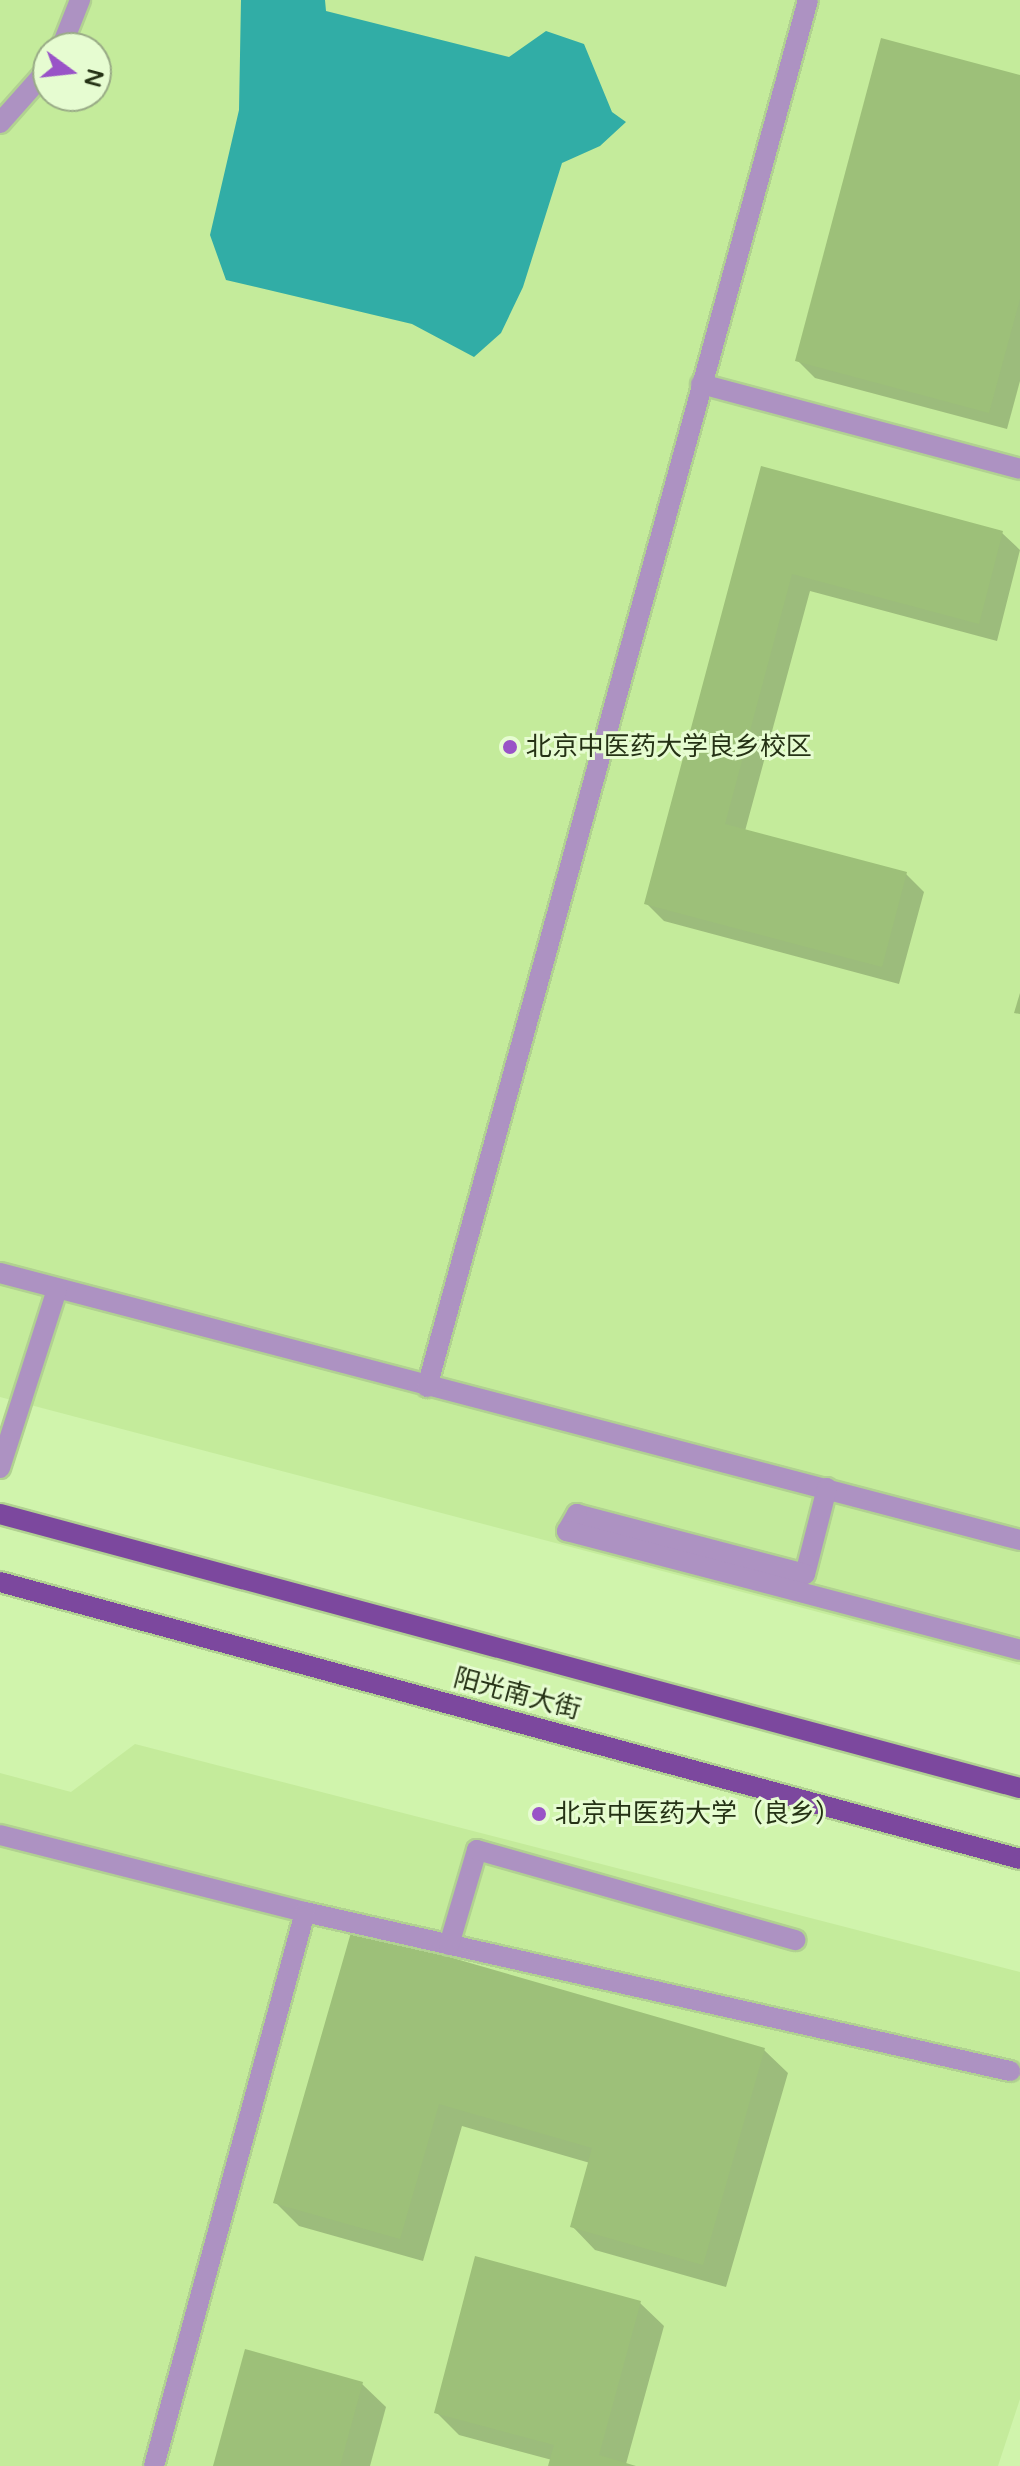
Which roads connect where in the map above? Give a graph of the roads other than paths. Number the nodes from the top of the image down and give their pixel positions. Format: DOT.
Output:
graph roads {
  1 [pos="80,0"];
  2 [pos="808,0"];
  3 [pos="67,32"];
  4 [pos="32,87"];
  5 [pos="0,123"];
  6 [pos="701,384"];
  7 [pos="1020,469"];
  8 [pos="0,1273"];
  9 [pos="57,1289"];
  10 [pos="427,1387"];
  11 [pos="0,1468"];
  12 [pos="827,1488"];
  13 [pos="0,1514"];
  14 [pos="1020,1540"];
  15 [pos="0,1582"];
  16 [pos="1020,1650"];
  17 [pos="1020,1788"];
  18 [pos="0,1835"];
  19 [pos="1020,1859"];
  20 [pos="305,1912"];
  21 [pos="796,1940"];
  22 [pos="449,1945"];
  23 [pos="1010,2071"];
  24 [pos="154,2466"];
  1 -- 3 [label="street"];
  2 -- 6 [label="street"];
  4 -- 5 [label="street"];
  6 -- 7 [label="street"];
  6 -- 10 [label="street"];
  8 -- 9 [label="street"];
  9 -- 10 [label="street"];
  9 -- 11 [label="street"];
  10 -- 12 [label="street"];
  12 -- 14 [label="street"];
  12 -- 16 [label="street"];
  13 -- 17 [label="main road, 阳光南大街"];
  15 -- 19 [label="main road, 阳光南大街"];
  18 -- 20 [label="street"];
  20 -- 22 [label="street"];
  20 -- 24 [label="street"];
  21 -- 22 [label="street"];
  22 -- 23 [label="street"];
}
